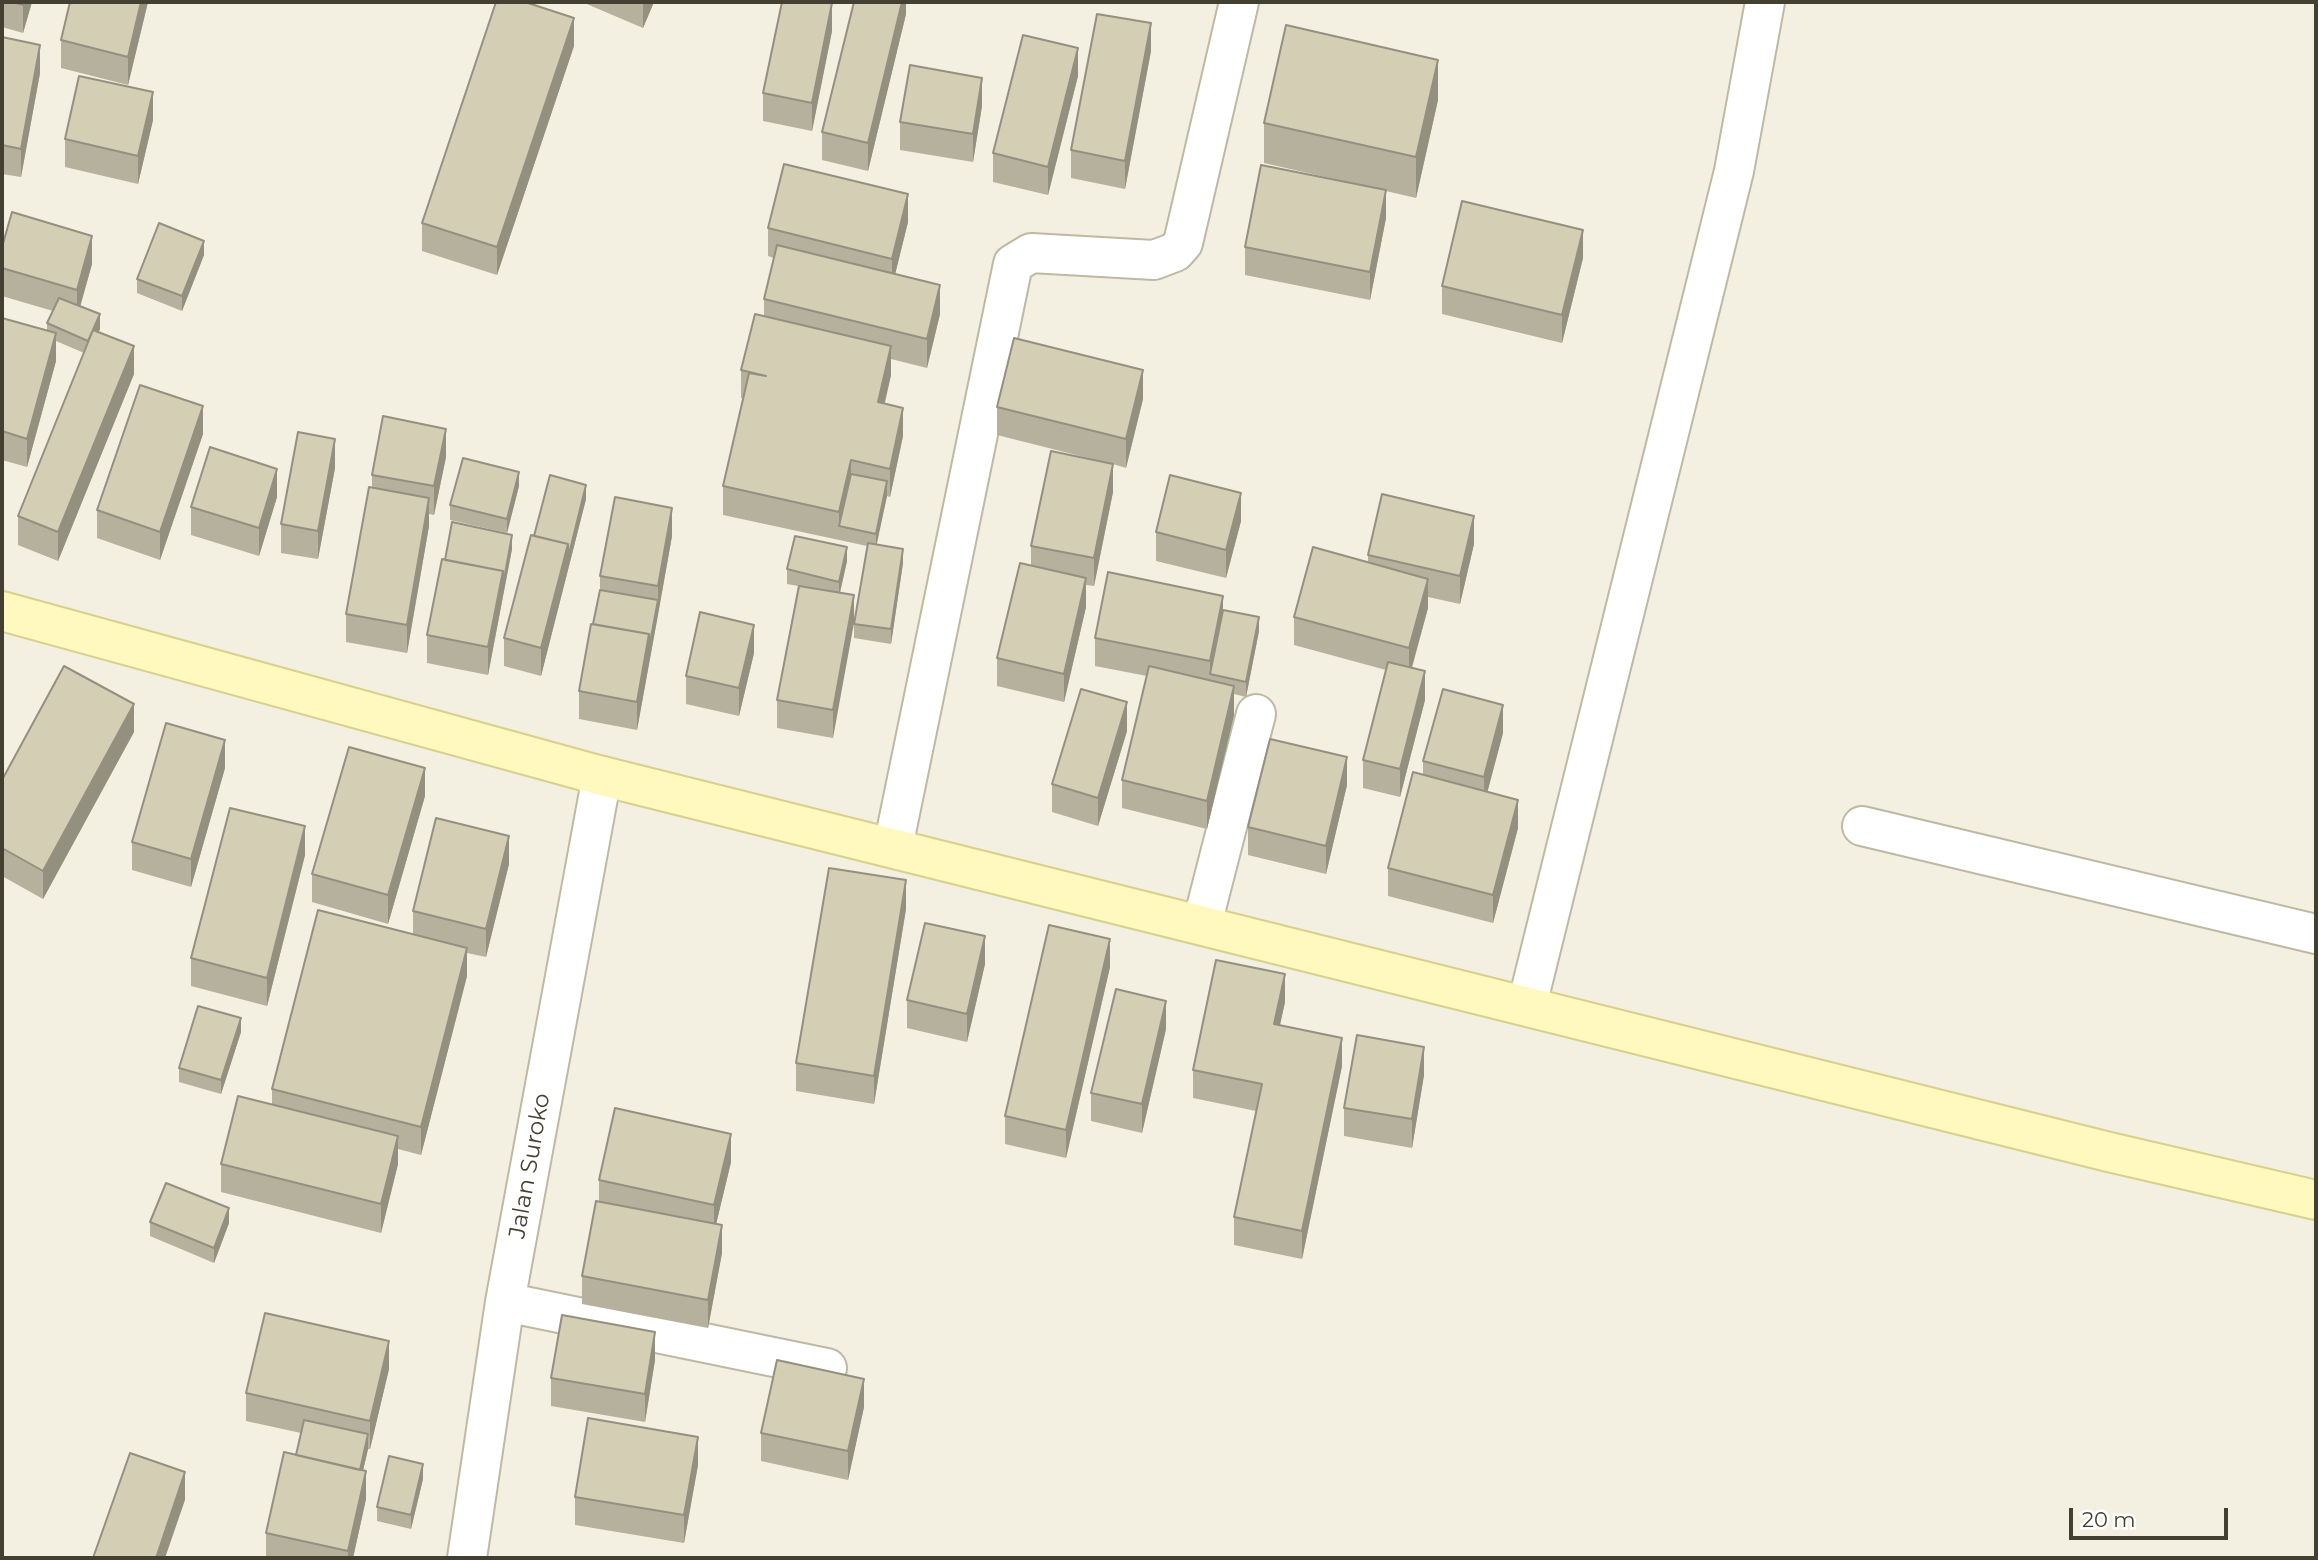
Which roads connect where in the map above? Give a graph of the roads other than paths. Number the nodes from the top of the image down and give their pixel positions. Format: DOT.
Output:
graph roads {
  1 [pos="1239,2"];
  2 [pos="1765,2"];
  3 [pos="2,611"];
  4 [pos="1256,714"];
  5 [pos="602,776"];
  6 [pos="1862,826"];
  7 [pos="893,846"];
  8 [pos="1202,924"];
  9 [pos="2316,934"];
  10 [pos="1527,1005"];
  11 [pos="2316,1200"];
  12 [pos="505,1302"];
  13 [pos="827,1368"];
  14 [pos="467,1558"];
  1 -- 7 [label="street"];
  2 -- 10 [label="street"];
  3 -- 5 [label="street"];
  4 -- 8 [label="street"];
  5 -- 7 [label="street"];
  5 -- 12 [label="street, Jalan Suroko"];
  6 -- 9 [label="street"];
  7 -- 8 [label="street"];
  8 -- 10 [label="street"];
  10 -- 11 [label="street"];
  12 -- 13 [label="street"];
  12 -- 14 [label="street, Jalan Suroko"];
}
